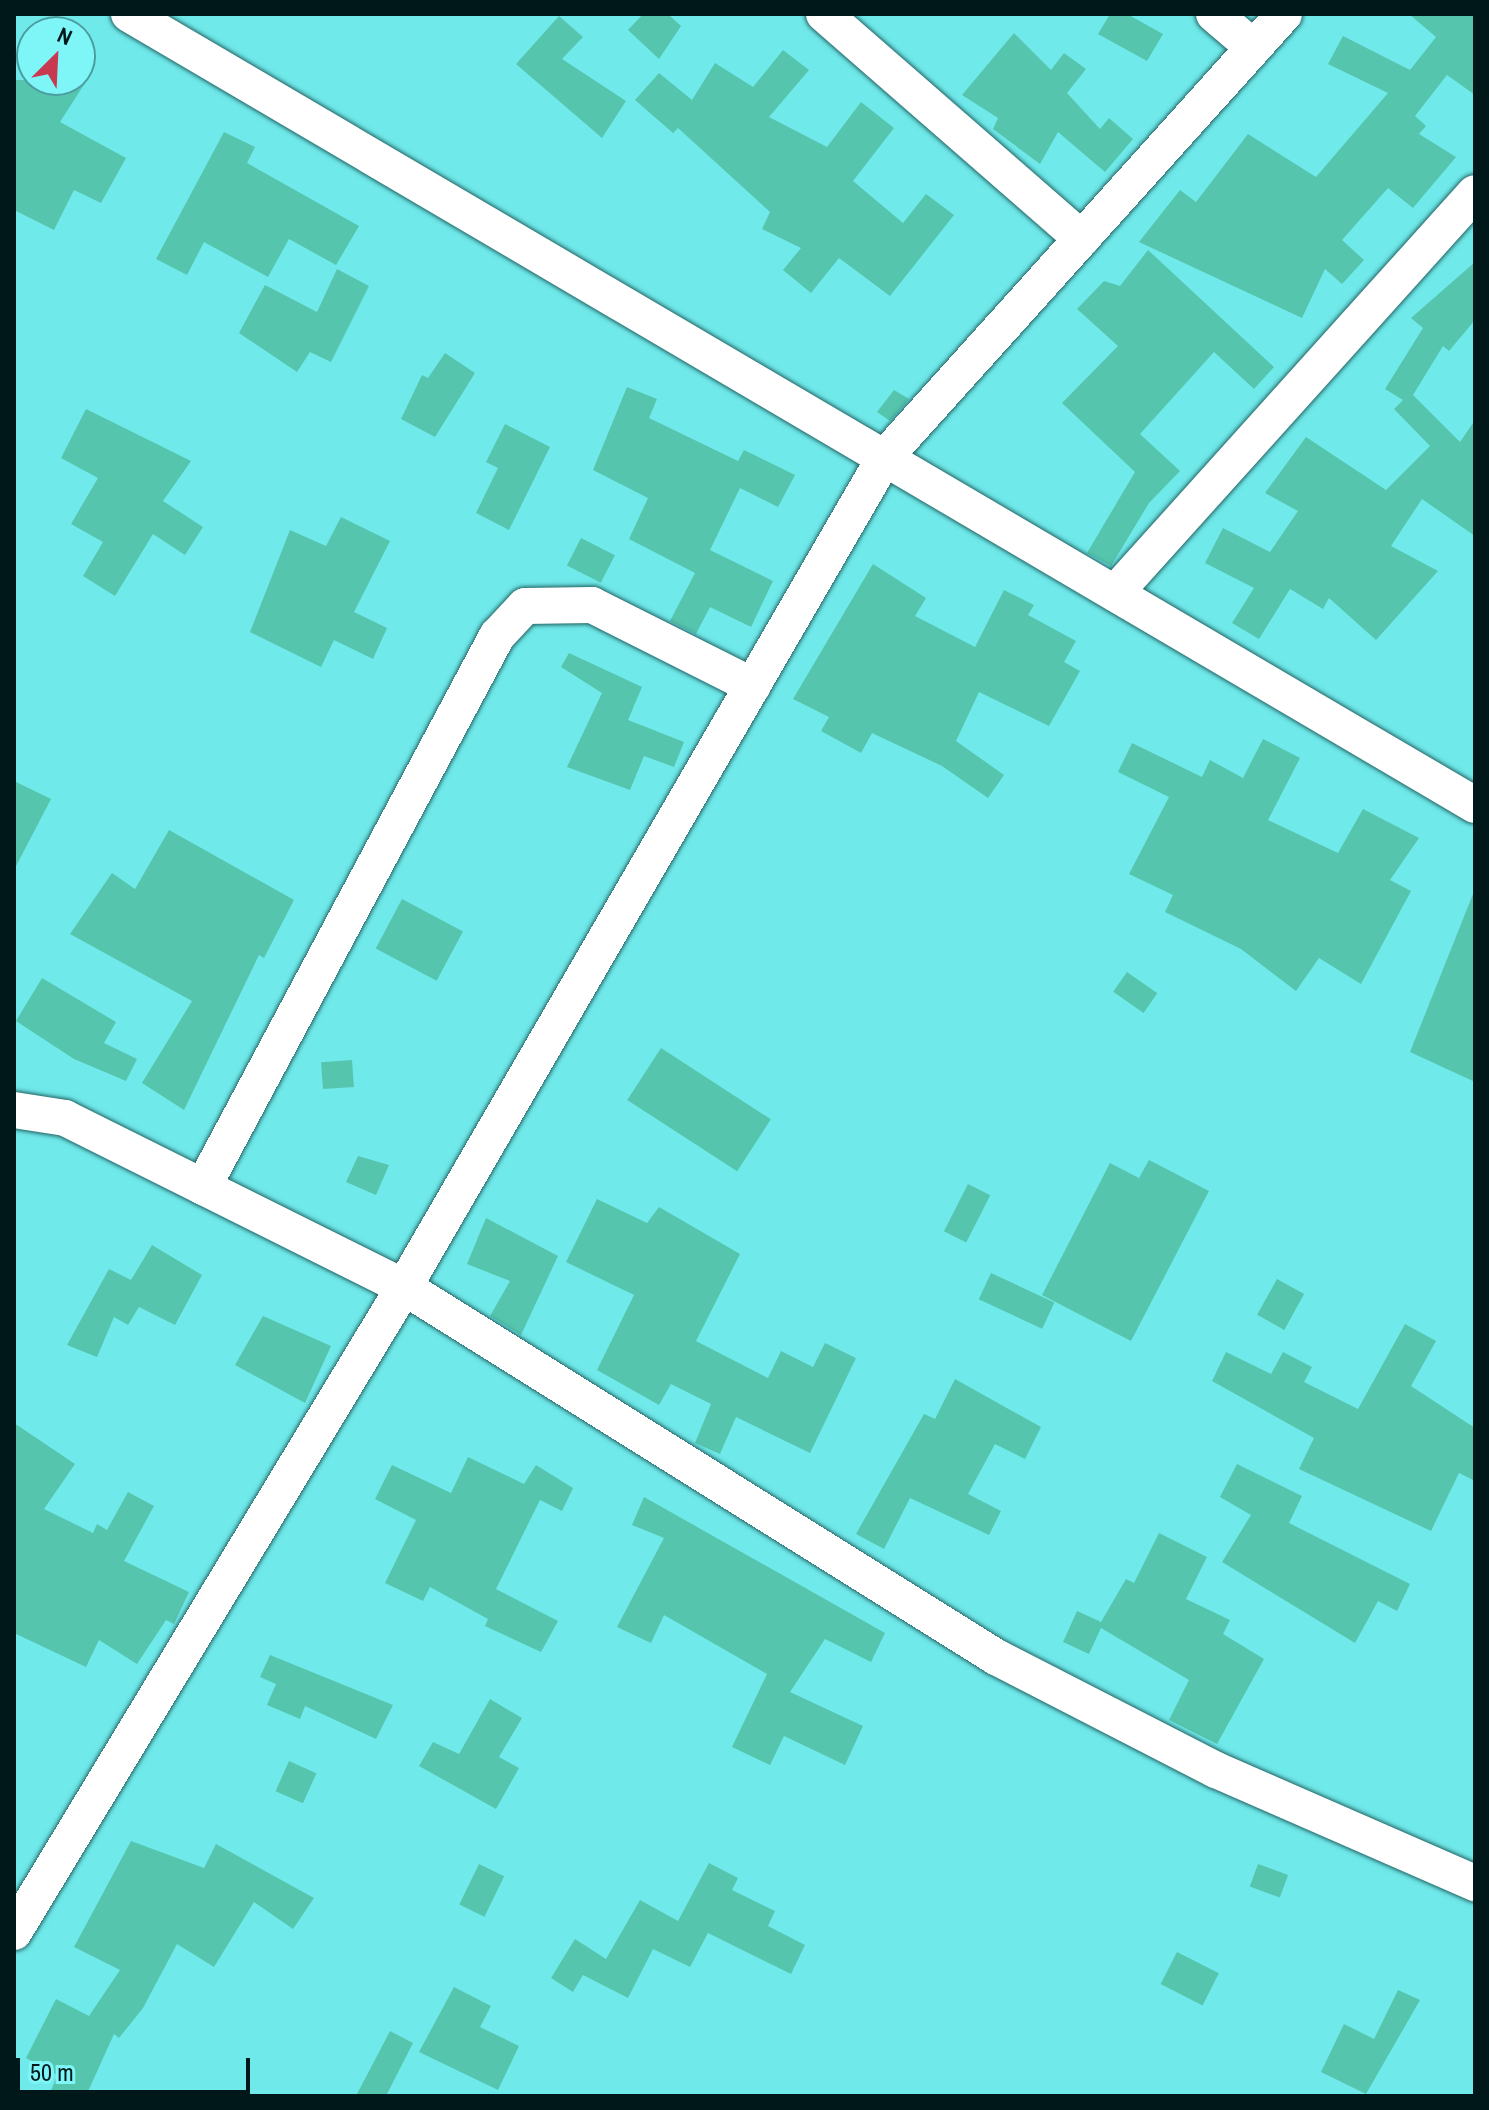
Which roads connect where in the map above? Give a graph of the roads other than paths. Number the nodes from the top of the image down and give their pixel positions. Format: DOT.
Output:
graph roads {
  1 [pos="129,14"];
  2 [pos="824,14"];
  3 [pos="1214,14"];
  4 [pos="1284,14"];
  5 [pos="1254,48"];
  6 [pos="1475,193"];
  7 [pos="1082,239"];
  8 [pos="885,457"];
  9 [pos="1115,593"];
  10 [pos="753,686"];
  11 [pos="1475,805"];
  12 [pos="14,1110"];
  13 [pos="203,1187"];
  14 [pos="404,1287"];
  15 [pos="1475,1883"];
  16 [pos="14,1932"];
  1 -- 8 [label="street"];
  2 -- 7 [label="street"];
  3 -- 5 [label="street"];
  4 -- 5 [label="street"];
  5 -- 7 [label="street"];
  6 -- 9 [label="street"];
  7 -- 8 [label="street"];
  8 -- 9 [label="street"];
  8 -- 10 [label="street"];
  9 -- 11 [label="street"];
  10 -- 13 [label="street"];
  10 -- 14 [label="street"];
  12 -- 13 [label="street"];
  13 -- 14 [label="street"];
  14 -- 15 [label="street"];
  14 -- 16 [label="street"];
}
